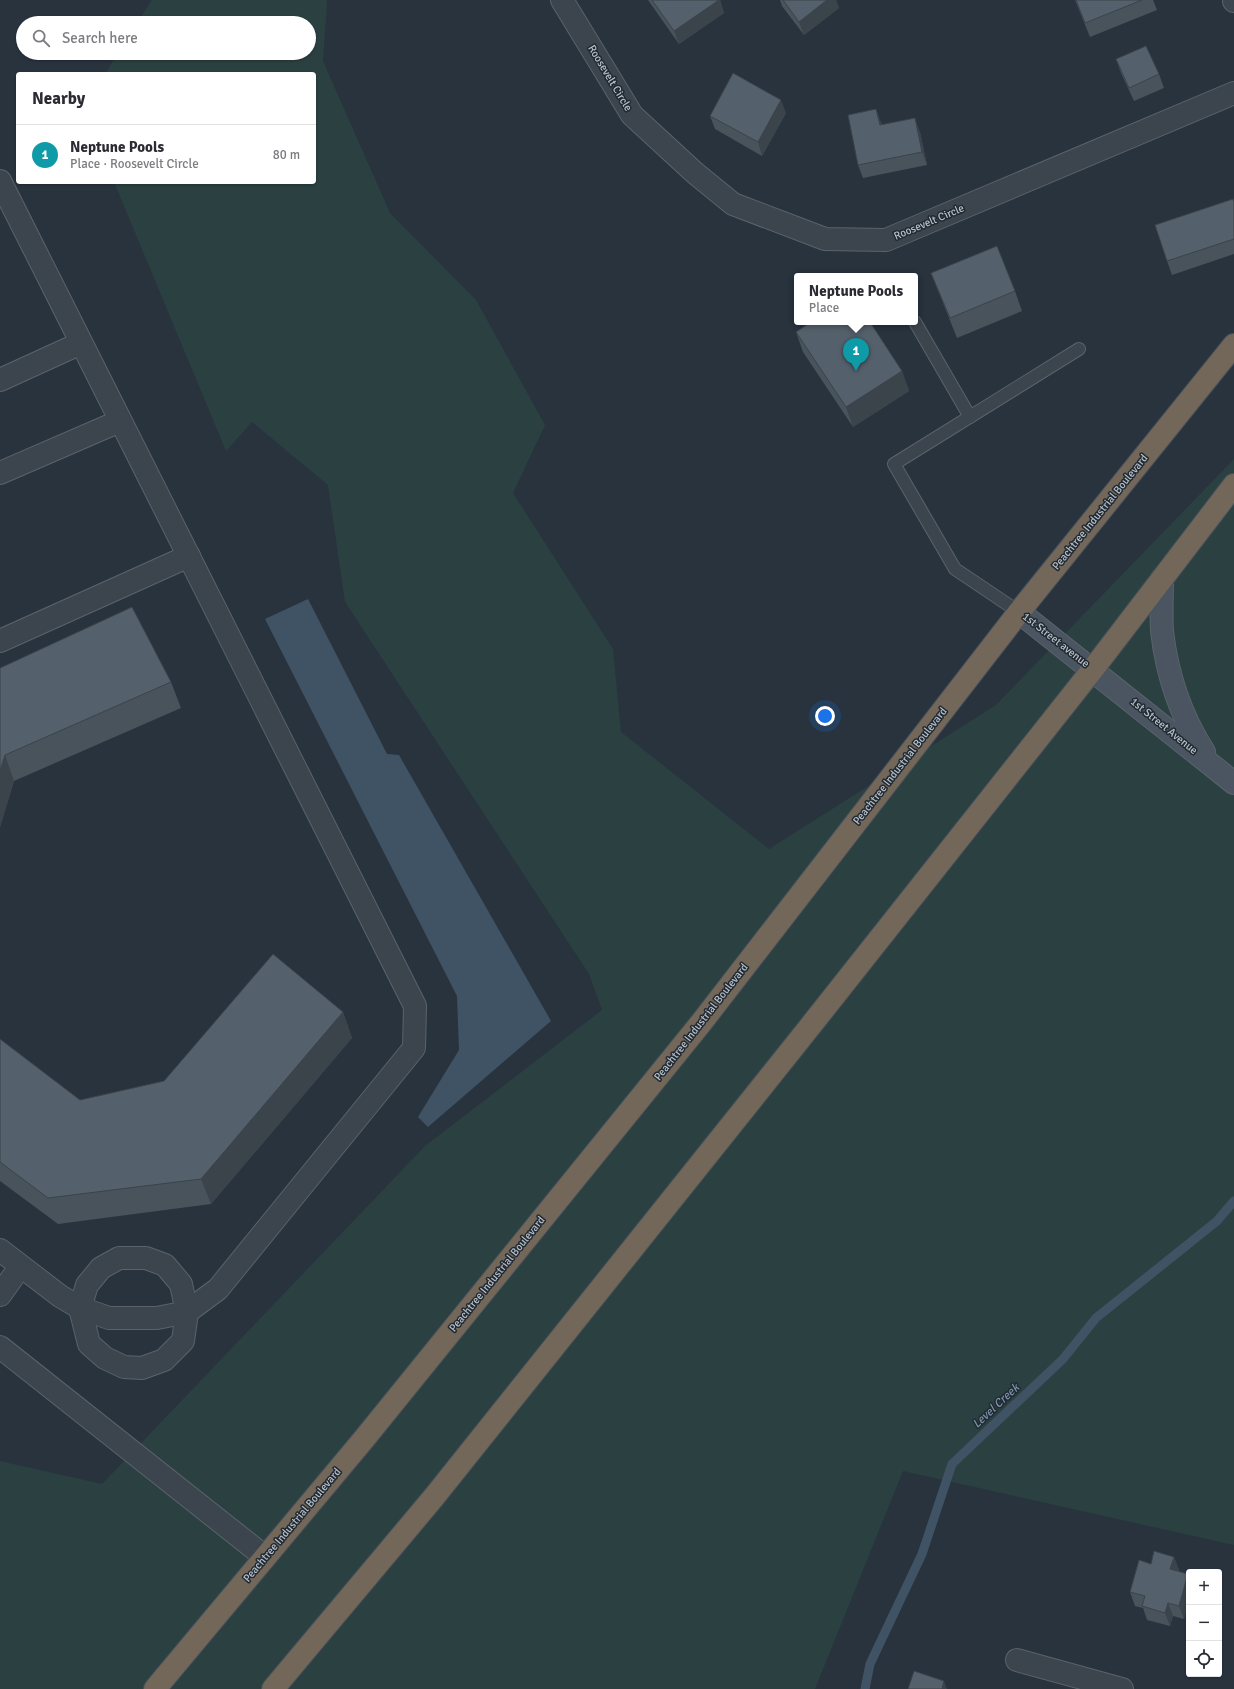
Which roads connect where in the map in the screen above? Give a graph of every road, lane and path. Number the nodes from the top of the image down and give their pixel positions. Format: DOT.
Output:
graph roads {
  1 [pos="562,0"];
  2 [pos="1234,93"];
  3 [pos="0,181"];
  4 [pos="917,325"];
  5 [pos="81,343"];
  6 [pos="1234,346"];
  7 [pos="1079,349"];
  8 [pos="0,380"];
  9 [pos="970,417"];
  10 [pos="120,421"];
  11 [pos="0,473"];
  12 [pos="1234,485"];
  13 [pos="188,556"];
  14 [pos="1162,579"];
  15 [pos="1019,612"];
  16 [pos="0,641"];
  17 [pos="1093,669"];
  18 [pos="1211,764"];
  19 [pos="1234,783"];
  20 [pos="0,1250"];
  21 [pos="20,1267"];
  22 [pos="0,1296"];
  23 [pos="80,1308"];
  24 [pos="187,1312"];
  25 [pos="0,1347"];
  26 [pos="265,1557"];
  27 [pos="1017,1660"];
  28 [pos="155,1689"];
  29 [pos="273,1689"];
  30 [pos="1122,1689"];
  1 -- 2 [label="street, Roosevelt Circle"];
  3 -- 5 [label="street"];
  4 -- 9 [label="lane"];
  5 -- 8 [label="street"];
  5 -- 10 [label="street"];
  6 -- 15 [label="highway, Peachtree Industrial Boulevard"];
  7 -- 9 [label="lane"];
  9 -- 15 [label="lane"];
  10 -- 11 [label="street"];
  10 -- 13 [label="street"];
  12 -- 14 [label="highway"];
  13 -- 16 [label="street"];
  13 -- 24 [label="street"];
  14 -- 17 [label="highway"];
  14 -- 18 [label="street"];
  15 -- 17 [label="street, 1st Street avenue"];
  15 -- 26 [label="highway, Peachtree Industrial Boulevard"];
  17 -- 18 [label="street, 1st Street Avenue"];
  17 -- 29 [label="highway"];
  18 -- 19 [label="street, 1st Street Avenue"];
  20 -- 21 [label="street"];
  21 -- 22 [label="street"];
  21 -- 23 [label="street"];
  23 -- 24 [label="street"];
  23 -- 24 [label="street"];
  23 -- 24 [label="street"];
  25 -- 26 [label="street"];
  26 -- 28 [label="highway, Peachtree Industrial Boulevard"];
  27 -- 30 [label="street"];
}
